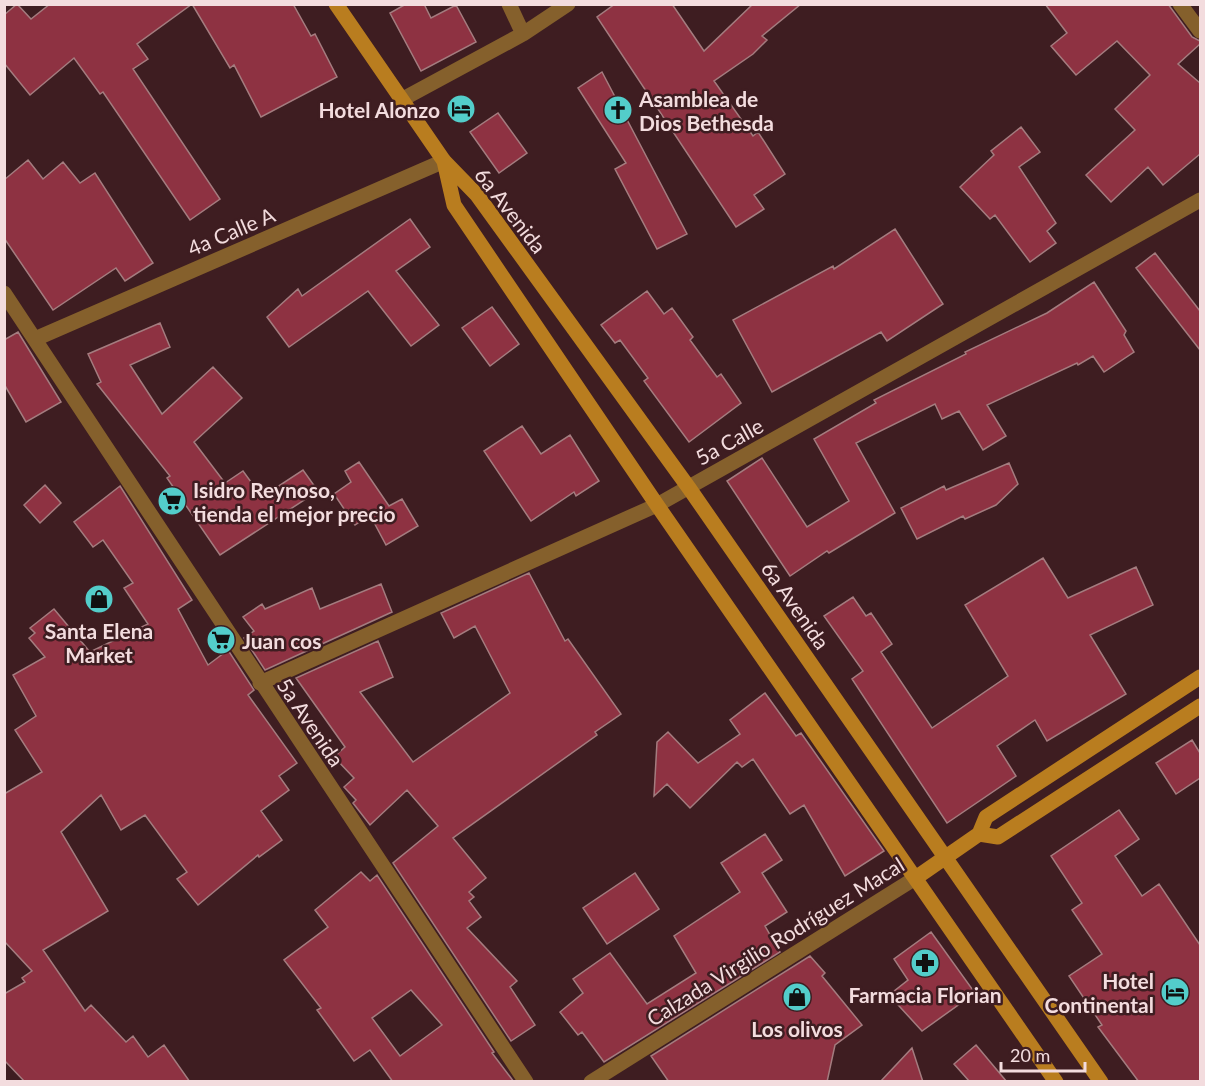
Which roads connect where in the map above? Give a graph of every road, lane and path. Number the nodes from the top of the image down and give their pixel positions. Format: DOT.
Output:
graph roads {
  1 [pos="336,4"];
  2 [pos="508,4"];
  3 [pos="568,4"];
  4 [pos="1180,4"];
  5 [pos="1200,32"];
  6 [pos="524,34"];
  7 [pos="401,100"];
  8 [pos="444,161"];
  9 [pos="1200,200"];
  10 [pos="4,293"];
  11 [pos="35,339"];
  12 [pos="689,488"];
  13 [pos="657,505"];
  14 [pos="1200,677"];
  15 [pos="260,683"];
  16 [pos="1200,706"];
  17 [pos="979,834"];
  18 [pos="945,858"];
  19 [pos="917,877"];
  20 [pos="526,1082"];
  21 [pos="591,1082"];
  22 [pos="1056,1082"];
  23 [pos="1101,1082"];
  1 -- 7 [label="street, 6a Avenida"];
  2 -- 6 [label="street"];
  3 -- 6 [label="street"];
  4 -- 5 [label="street"];
  6 -- 7 [label="street"];
  7 -- 8 [label="street, 6a Avenida"];
  8 -- 11 [label="street, 4a Calle A"];
  8 -- 12 [label="street, 6a Avenida"];
  8 -- 13 [label="street, 6a Avenida"];
  9 -- 12 [label="street, 5a Calle"];
  10 -- 11 [label="street, 5a Avenida"];
  11 -- 15 [label="street, 5a Avenida"];
  12 -- 13 [label="street, 5a Calle"];
  12 -- 18 [label="street, 6a Avenida"];
  13 -- 15 [label="street, 5a Calle"];
  13 -- 19 [label="street, 6a Avenida"];
  14 -- 17 [label="street, Calzada Virgilio Rodríguez Macal"];
  15 -- 20 [label="street, 5a Avenida"];
  16 -- 17 [label="street"];
  17 -- 18 [label="street, Calzada Virgilio Rodríguez Macal"];
  18 -- 19 [label="street, Calzada Virgilio Rodríguez Macal"];
  18 -- 23 [label="street, 6a Avenida"];
  19 -- 21 [label="street, Calzada Virgilio Rodríguez Macal"];
  19 -- 22 [label="street, 6a Avenida"];
}
